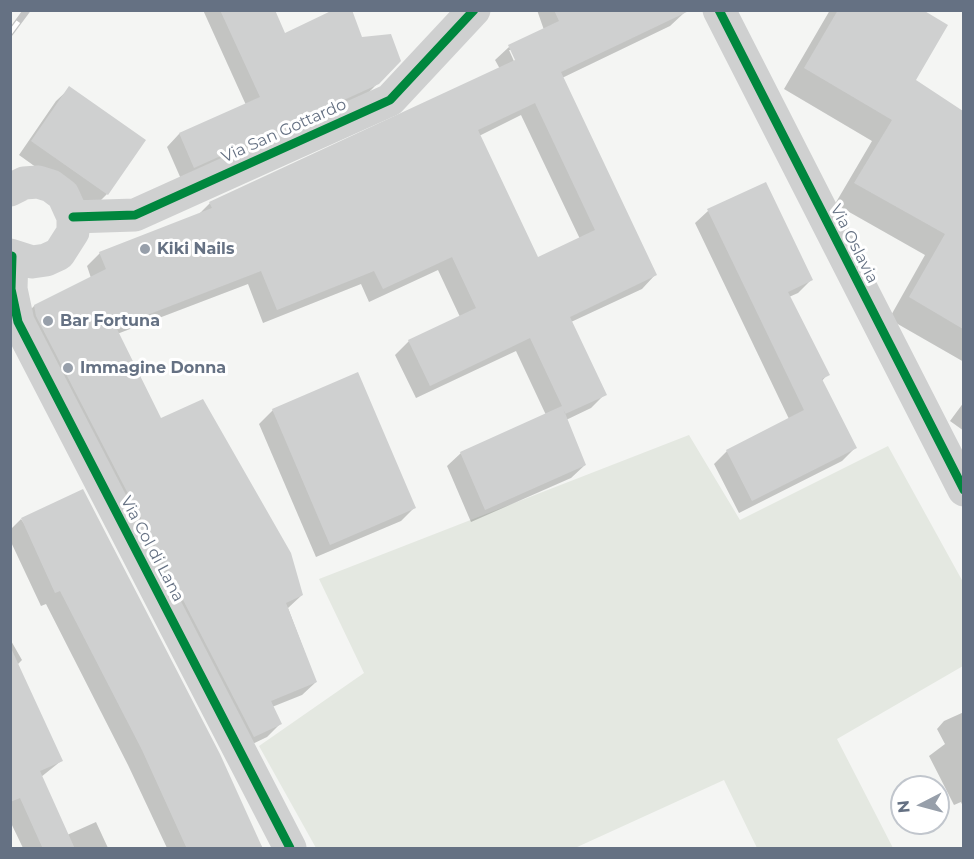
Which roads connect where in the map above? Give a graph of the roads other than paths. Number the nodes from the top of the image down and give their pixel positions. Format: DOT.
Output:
graph roads {
  1 [pos="474,10"];
  2 [pos="719,10"];
  3 [pos="10,190"];
  4 [pos="73,217"];
  5 [pos="11,256"];
  6 [pos="963,490"];
  7 [pos="290,849"];
  1 -- 4 [label="street, Via San Gottardo"];
  2 -- 6 [label="street, Via Oslavia"];
  3 -- 4 [label="street"];
  4 -- 5 [label="street"];
  5 -- 7 [label="street, Via Col di Lana"];
}
